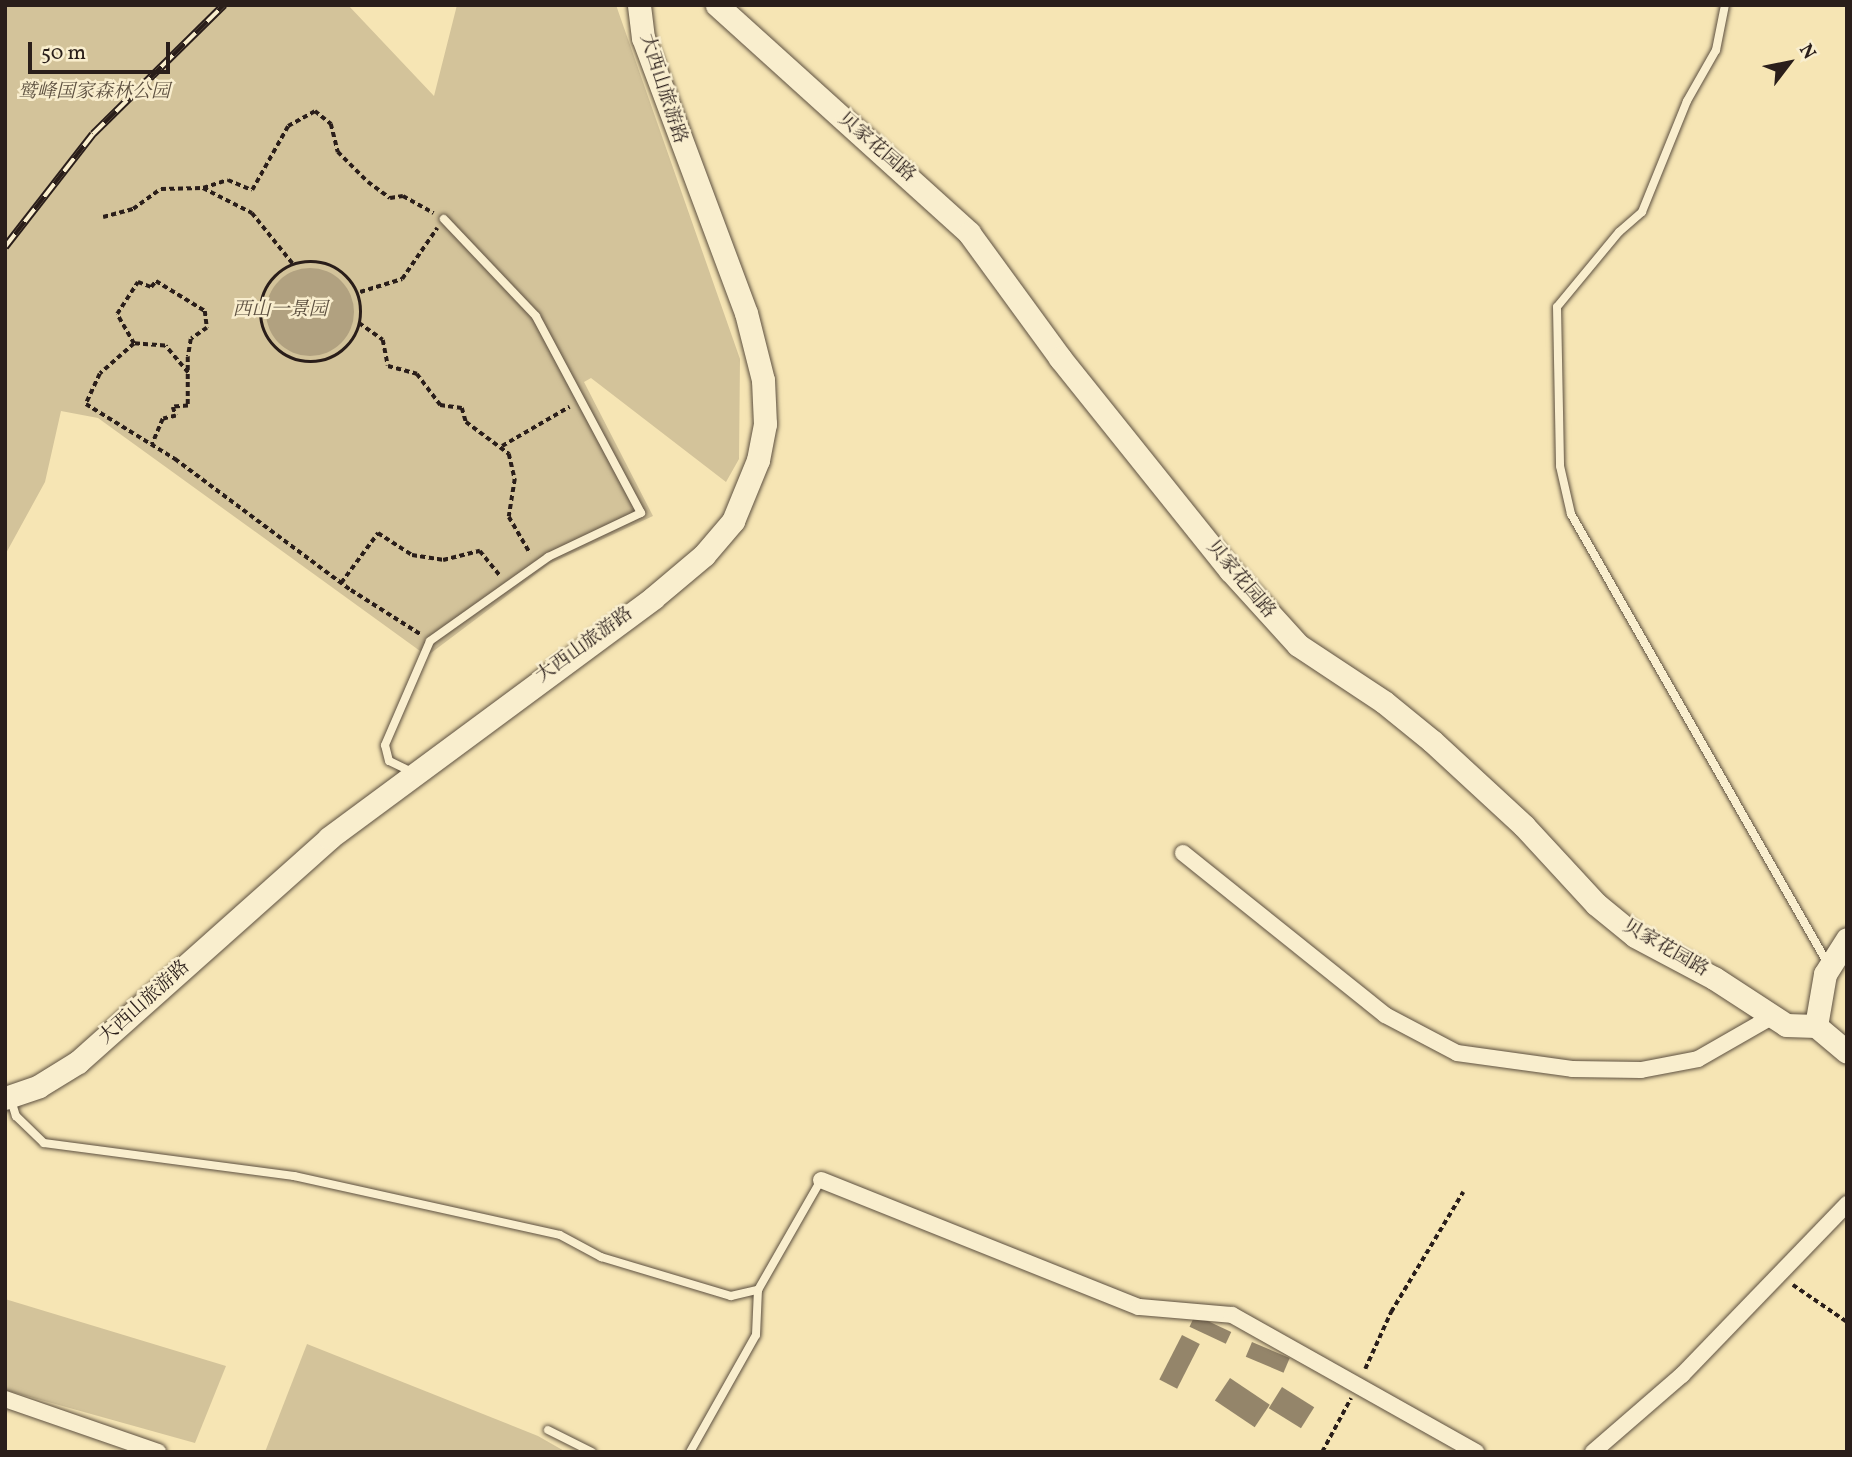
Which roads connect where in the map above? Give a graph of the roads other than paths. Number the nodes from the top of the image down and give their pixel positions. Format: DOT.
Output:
graph roads {
  1 [pos="639,5"];
  2 [pos="717,5"];
  3 [pos="1725,5"];
  4 [pos="444,219"];
  5 [pos="415,773"];
  6 [pos="1183,853"];
  7 [pos="1847,939"];
  8 [pos="1829,967"];
  9 [pos="1773,1016"];
  10 [pos="1816,1026"];
  11 [pos="1847,1052"];
  12 [pos="8,1098"];
  13 [pos="821,1180"];
  14 [pos="1847,1204"];
  15 [pos="758,1290"];
  16 [pos="5,1399"];
  17 [pos="548,1430"];
  18 [pos="158,1452"];
  19 [pos="592,1452"];
  20 [pos="690,1452"];
  21 [pos="1476,1452"];
  22 [pos="1593,1452"];
  1 -- 5 [label="street, 大西山旅游路"];
  2 -- 9 [label="street, 贝家花园路"];
  3 -- 8 [label="lane"];
  4 -- 5 [label="lane"];
  5 -- 12 [label="street, 大西山旅游路"];
  6 -- 9 [label="street"];
  7 -- 8 [label="street"];
  8 -- 10 [label="street"];
  9 -- 10 [label="street, 贝家花园路"];
  10 -- 11 [label="street"];
  12 -- 15 [label="lane"];
  13 -- 15 [label="lane"];
  13 -- 21 [label="street"];
  14 -- 22 [label="street"];
  15 -- 20 [label="lane"];
  16 -- 18 [label="street"];
  17 -- 19 [label="lane"];
}
